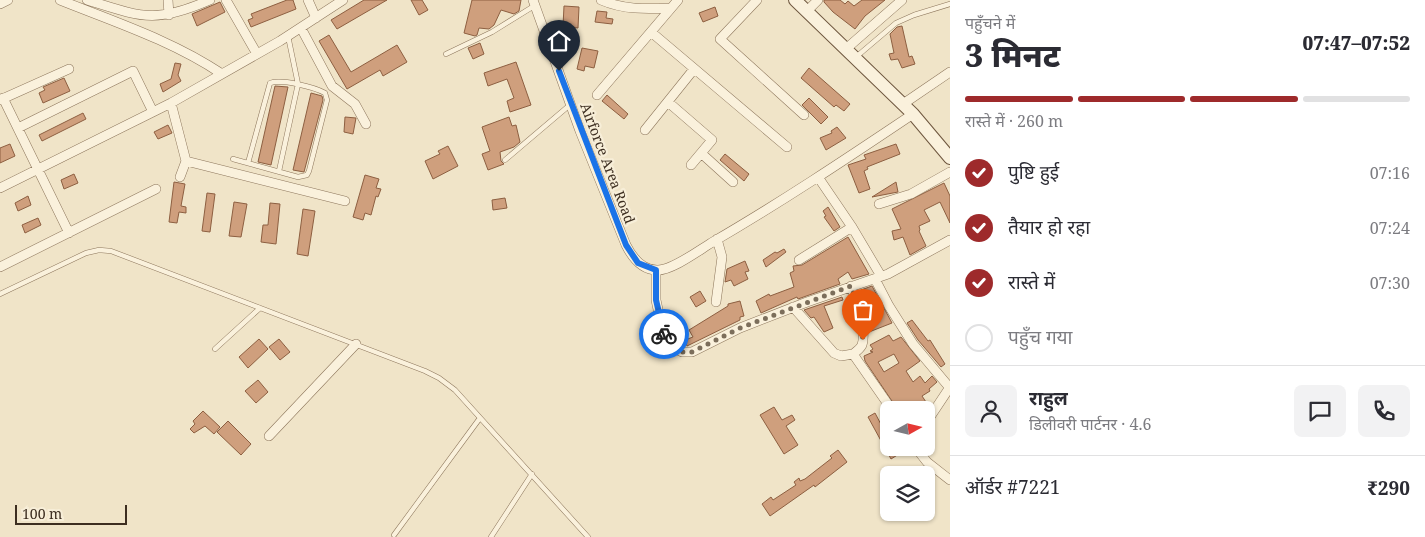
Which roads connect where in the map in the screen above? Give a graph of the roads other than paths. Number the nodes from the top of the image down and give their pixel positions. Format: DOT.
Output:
graph roads {
  1 [pos="8,0"];
  2 [pos="60,0"];
  3 [pos="87,0"];
  4 [pos="168,0"];
  5 [pos="210,0"];
  6 [pos="226,0"];
  7 [pos="308,0"];
  8 [pos="343,0"];
  9 [pos="602,0"];
  10 [pos="678,0"];
  11 [pos="757,0"];
  12 [pos="795,0"];
  13 [pos="818,0"];
  14 [pos="902,0"];
  15 [pos="534,3"];
  16 [pos="0,4"];
  17 [pos="950,4"];
  18 [pos="671,8"];
  19 [pos="808,10"];
  20 [pos="170,15"];
  21 [pos="316,18"];
  22 [pos="301,28"];
  23 [pos="650,32"];
  24 [pos="288,36"];
  25 [pos="851,53"];
  26 [pos="257,54"];
  27 [pos="446,54"];
  28 [pos="69,69"];
  29 [pos="694,69"];
  30 [pos="950,72"];
  31 [pos="222,74"];
  32 [pos="298,84"];
  33 [pos="597,95"];
  34 [pos="2,99"];
  35 [pos="668,102"];
  36 [pos="171,104"];
  37 [pos="571,104"];
  38 [pos="902,104"];
  39 [pos="153,112"];
  40 [pos="913,114"];
  41 [pos="804,115"];
  42 [pos="366,124"];
  43 [pos="18,128"];
  44 [pos="645,130"];
  45 [pos="787,147"];
  46 [pos="701,153"];
  47 [pos="950,158"];
  48 [pos="233,159"];
  49 [pos="505,160"];
  50 [pos="186,161"];
  51 [pos="248,163"];
  52 [pos="691,165"];
  53 [pos="38,169"];
  54 [pos="279,171"];
  55 [pos="950,172"];
  56 [pos="180,177"];
  57 [pos="818,177"];
  58 [pos="733,182"];
  59 [pos="0,188"];
  60 [pos="156,190"];
  61 [pos="345,201"];
  62 [pos="879,204"];
  63 [pos="852,227"];
  64 [pos="69,233"];
  65 [pos="717,240"];
  66 [pos="950,240"];
  67 [pos="799,260"];
  68 [pos="0,267"];
  69 [pos="656,270"];
  70 [pos="878,278"];
  71 [pos="851,286"];
  72 [pos="0,294"];
  73 [pos="716,302"];
  74 [pos="793,307"];
  75 [pos="260,308"];
  76 [pos="356,344"];
  77 [pos="215,349"];
  78 [pos="854,354"];
  79 [pos="950,387"];
  80 [pos="886,401"];
  81 [pos="935,410"];
  82 [pos="480,418"];
  83 [pos="269,436"];
  84 [pos="922,456"];
  85 [pos="532,474"];
  86 [pos="950,480"];
  87 [pos="394,535"];
  88 [pos="491,537"];
  89 [pos="588,537"];
  1 -- 16 [label="street"];
  2 -- 31 [label="street"];
  3 -- 20 [label="street"];
  4 -- 20 [label="street"];
  5 -- 20 [label="street"];
  6 -- 26 [label="street"];
  7 -- 21 [label="street"];
  8 -- 21 [label="street"];
  9 -- 18 [label="street"];
  10 -- 18 [label="street"];
  11 -- 41 [label="street"];
  12 -- 19 [label="street"];
  13 -- 19 [label="street"];
  14 -- 25 [label="street"];
  15 -- 27 [label="lane"];
  15 -- 37 [label="street, Airforce Area Road"];
  17 -- 25 [label="lane"];
  18 -- 23 [label="street"];
  19 -- 25 [label="street"];
  21 -- 22 [label="street"];
  22 -- 24 [label="street"];
  22 -- 42 [label="street"];
  23 -- 29 [label="street"];
  23 -- 33 [label="street"];
  24 -- 26 [label="street"];
  24 -- 32 [label="lane"];
  25 -- 38 [label="street"];
  26 -- 31 [label="street"];
  28 -- 34 [label="street"];
  29 -- 35 [label="street"];
  29 -- 45 [label="street"];
  30 -- 38 [label="street"];
  31 -- 36 [label="street"];
  32 -- 51 [label="lane"];
  32 -- 54 [label="lane"];
  32 -- 54 [label="lane"];
  34 -- 43 [label="street"];
  35 -- 44 [label="street"];
  35 -- 46 [label="street"];
  36 -- 39 [label="street"];
  36 -- 50 [label="street"];
  37 -- 49 [label="lane"];
  37 -- 69 [label="street, Airforce Area Road"];
  38 -- 40 [label="street"];
  39 -- 43 [label="street"];
  39 -- 53 [label="street"];
  40 -- 47 [label="street"];
  40 -- 57 [label="street"];
  43 -- 53 [label="street"];
  46 -- 52 [label="street"];
  46 -- 58 [label="street"];
  48 -- 51 [label="lane"];
  50 -- 56 [label="street"];
  50 -- 61 [label="street"];
  51 -- 54 [label="lane"];
  53 -- 59 [label="street"];
  53 -- 64 [label="street"];
  55 -- 62 [label="street"];
  57 -- 63 [label="street"];
  57 -- 65 [label="street"];
  60 -- 64 [label="street"];
  63 -- 67 [label="street"];
  63 -- 70 [label="street"];
  64 -- 68 [label="street"];
  65 -- 69 [label="street"];
  65 -- 73 [label="street"];
  66 -- 70 [label="street"];
  69 -- 74 [label="street"];
  70 -- 71 [label="street"];
  70 -- 79 [label="street"];
  71 -- 74 [label="street"];
  71 -- 78 [label="street"];
  72 -- 75 [label="lane"];
  74 -- 78 [label="street"];
  75 -- 76 [label="lane"];
  75 -- 77 [label="lane"];
  76 -- 82 [label="lane"];
  76 -- 83 [label="street"];
  78 -- 80 [label="street"];
  79 -- 81 [label="street"];
  82 -- 85 [label="lane"];
  82 -- 87 [label="lane"];
  84 -- 86 [label="street"];
  85 -- 88 [label="lane"];
  85 -- 89 [label="lane"];
}
